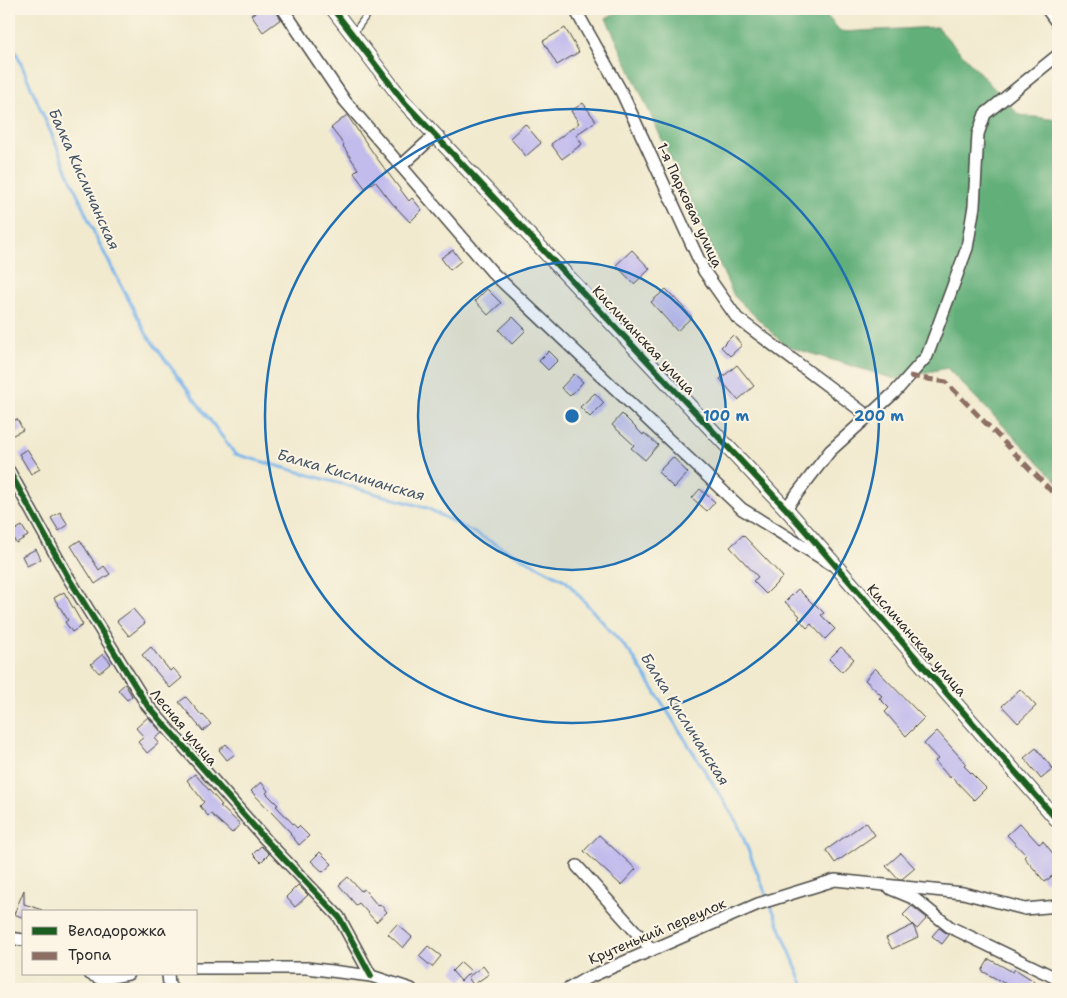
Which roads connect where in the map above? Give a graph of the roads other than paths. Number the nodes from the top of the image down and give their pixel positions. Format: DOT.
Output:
graph roads {
  1 [pos="284,9"];
  2 [pos="333,9"];
  3 [pos="371,9"];
  4 [pos="575,9"];
  5 [pos="1047,9"];
  6 [pos="1058,24"];
  7 [pos="352,35"];
  8 [pos="1058,55"];
  9 [pos="435,135"];
  10 [pos="401,166"];
  11 [pos="868,416"];
  12 [pos="9,471"];
  13 [pos="786,508"];
  14 [pos="837,567"];
  15 [pos="1058,821"];
  16 [pos="577,866"];
  17 [pos="879,884"];
  18 [pos="1058,906"];
  19 [pos="9,938"];
  20 [pos="22,940"];
  21 [pos="652,950"];
  22 [pos="198,968"];
  23 [pos="94,976"];
  24 [pos="117,976"];
  25 [pos="168,976"];
  26 [pos="371,976"];
  27 [pos="1058,979"];
  28 [pos="172,989"];
  29 [pos="411,989"];
  30 [pos="568,989"];
  1 -- 10 [label="street"];
  2 -- 7 [label="street, Кисличанская улица"];
  3 -- 7 [label="lane"];
  4 -- 11 [label="street, 1-я Парковая улица"];
  5 -- 6 [label="street"];
  7 -- 9 [label="street, Кисличанская улица"];
  8 -- 11 [label="street"];
  9 -- 10 [label="street"];
  9 -- 13 [label="street, Кисличанская улица"];
  10 -- 14 [label="street"];
  11 -- 13 [label="street"];
  12 -- 26 [label="street, Лесная улица"];
  13 -- 14 [label="street, Кисличанская улица"];
  14 -- 15 [label="street, Кисличанская улица"];
  16 -- 21 [label="street"];
  17 -- 18 [label="street"];
  17 -- 21 [label="street, Крутенький переулок"];
  17 -- 27 [label="street"];
  19 -- 20 [label="street"];
  21 -- 30 [label="street, Крутенький переулок"];
  22 -- 26 [label="street"];
  23 -- 24 [label="street"];
  25 -- 28 [label="street"];
  26 -- 29 [label="street"];
}
